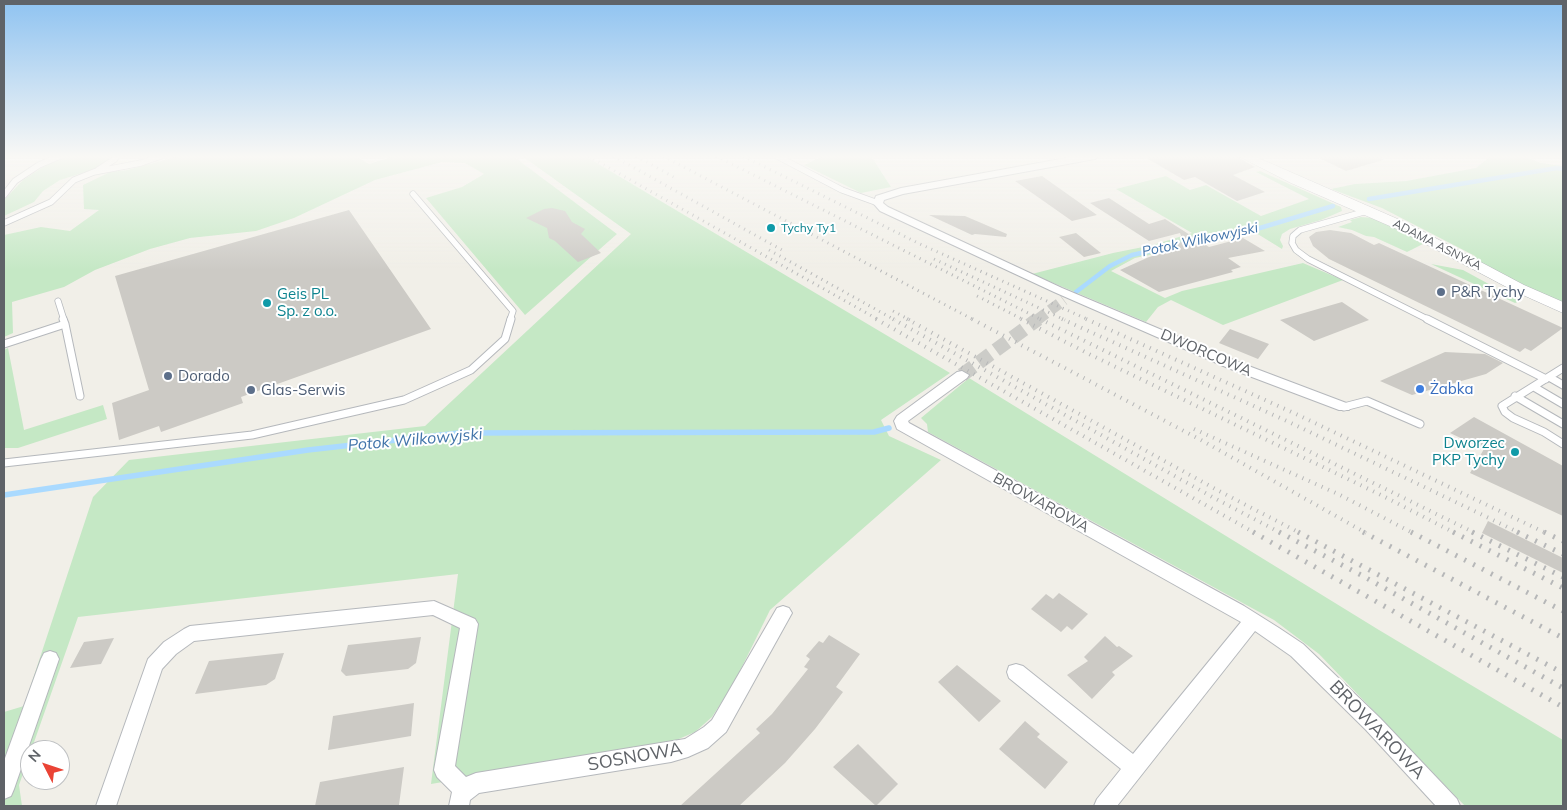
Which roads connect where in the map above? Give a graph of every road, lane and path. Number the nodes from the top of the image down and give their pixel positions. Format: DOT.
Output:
graph roads {
  1 [pos="59,194"];
  2 [pos="413,194"];
  3 [pos="853,194"];
  4 [pos="893,194"];
  5 [pos="1329,194"];
  6 [pos="878,203"];
  7 [pos="1368,210"];
  8 [pos="4,223"];
  9 [pos="1519,288"];
  10 [pos="58,301"];
  11 [pos="1563,308"];
  12 [pos="1563,316"];
  13 [pos="65,324"];
  14 [pos="4,344"];
  15 [pos="1563,368"];
  16 [pos="962,375"];
  17 [pos="1548,378"];
  18 [pos="1563,385"];
  19 [pos="1534,387"];
  20 [pos="80,396"];
  21 [pos="1515,396"];
  22 [pos="1563,404"];
  23 [pos="1344,407"];
  24 [pos="1420,424"];
  25 [pos="1563,424"];
  26 [pos="1563,444"];
  27 [pos="4,463"];
  28 [pos="783,613"];
  29 [pos="1253,620"];
  30 [pos="50,659"];
  31 [pos="1016,672"];
  32 [pos="1135,768"];
  33 [pos="4,789"];
  34 [pos="462,798"];
  35 [pos="106,806"];
  36 [pos="1104,806"];
  37 [pos="1450,806"];
  1 -- 8 [label="lane"];
  2 -- 27 [label="lane"];
  3 -- 6 [label="lane"];
  4 -- 6 [label="street"];
  5 -- 7 [label="street, ADAMA ASNYKA"];
  6 -- 23 [label="street, DWORCOWA"];
  7 -- 9 [label="street, ADAMA ASNYKA"];
  7 -- 17 [label="lane"];
  9 -- 11 [label="street, ADAMA ASNYKA"];
  9 -- 12 [label="street, ADAMA ASNYKA"];
  10 -- 13 [label="lane"];
  13 -- 14 [label="lane"];
  13 -- 20 [label="lane"];
  15 -- 17 [label="lane"];
  16 -- 29 [label="street, BROWAROWA"];
  17 -- 18 [label="lane"];
  17 -- 19 [label="lane"];
  19 -- 21 [label="lane"];
  19 -- 22 [label="lane"];
  21 -- 25 [label="lane"];
  21 -- 26 [label="lane"];
  23 -- 24 [label="lane"];
  28 -- 34 [label="street, SOSNOWA"];
  29 -- 32 [label="street"];
  29 -- 37 [label="street, BROWAROWA"];
  30 -- 33 [label="street"];
  31 -- 32 [label="street"];
  32 -- 36 [label="street"];
  34 -- 35 [label="street"];
}
